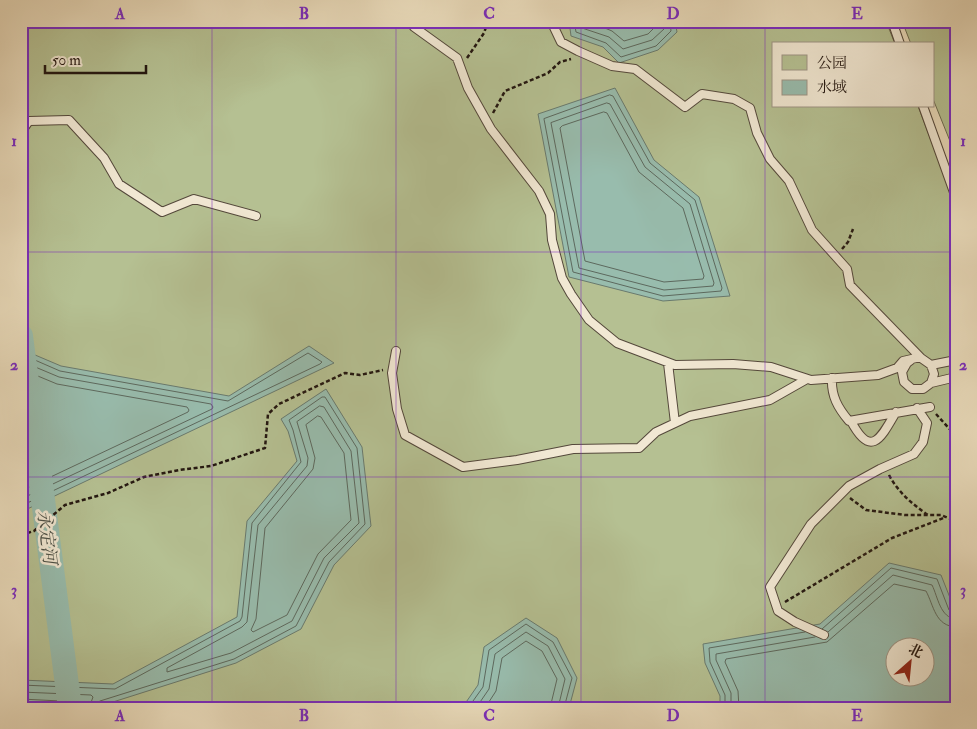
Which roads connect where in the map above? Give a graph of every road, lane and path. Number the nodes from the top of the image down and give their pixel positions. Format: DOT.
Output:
graph roads {
  1 [pos="409,21"];
  2 [pos="488,21"];
  3 [pos="551,21"];
  4 [pos="892,21"];
  5 [pos="899,42"];
  6 [pos="580,52"];
  7 [pos="461,68"];
  8 [pos="924,108"];
  9 [pos="488,123"];
  10 [pos="21,132"];
  11 [pos="956,198"];
  12 [pos="256,216"];
  13 [pos="853,229"];
  14 [pos="835,256"];
  15 [pos="396,352"];
  16 [pos="921,358"];
  17 [pos="911,360"];
  18 [pos="956,360"];
  19 [pos="668,363"];
  20 [pos="931,365"];
  21 [pos="393,368"];
  22 [pos="832,378"];
  23 [pos="956,378"];
  24 [pos="808,379"];
  25 [pos="931,383"];
  26 [pos="930,407"];
  27 [pos="917,408"];
  28 [pos="896,412"];
  29 [pos="851,421"];
  30 [pos="675,423"];
  31 [pos="956,441"];
  32 [pos="885,467"];
  33 [pos="846,490"];
  34 [pos="929,515"];
  35 [pos="946,517"];
  36 [pos="956,521"];
  37 [pos="21,535"];
  38 [pos="777,607"];
  39 [pos="824,635"];
  1 -- 7 [label="lane"];
  2 -- 7 [label="path"];
  3 -- 6 [label="lane"];
  4 -- 5 [label="lane"];
  6 -- 9 [label="path"];
  6 -- 14 [label="lane"];
  7 -- 9 [label="lane"];
  8 -- 11 [label="lane"];
  9 -- 19 [label="lane"];
  10 -- 12 [label="lane"];
  13 -- 14 [label="path"];
  14 -- 16 [label="lane"];
  15 -- 21 [label="lane"];
  16 -- 17 [label="lane"];
  16 -- 20 [label="lane"];
  17 -- 22 [label="lane"];
  17 -- 25 [label="lane"];
  18 -- 20 [label="lane"];
  19 -- 24 [label="lane"];
  19 -- 30 [label="lane"];
  20 -- 25 [label="lane"];
  21 -- 30 [label="lane"];
  21 -- 37 [label="path"];
  22 -- 24 [label="lane"];
  22 -- 29 [label="lane"];
  23 -- 25 [label="lane"];
  24 -- 30 [label="lane"];
  26 -- 27 [label="lane"];
  26 -- 31 [label="path"];
  27 -- 28 [label="lane"];
  27 -- 32 [label="lane"];
  28 -- 29 [label="lane"];
  28 -- 29 [label="lane"];
  32 -- 33 [label="lane"];
  32 -- 34 [label="path"];
  33 -- 34 [label="path"];
  33 -- 38 [label="lane"];
  34 -- 35 [label="path"];
  35 -- 36 [label="path"];
  35 -- 38 [label="path"];
  38 -- 39 [label="lane"];
}
